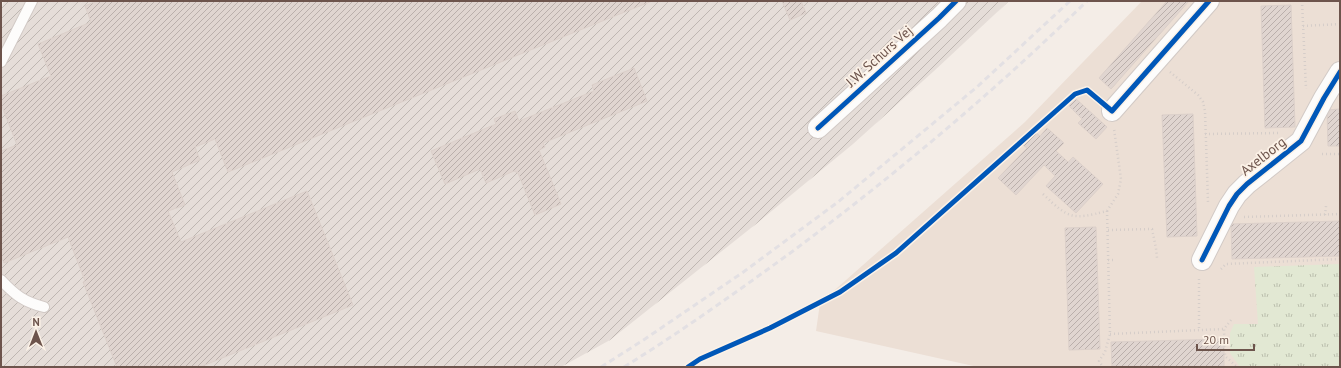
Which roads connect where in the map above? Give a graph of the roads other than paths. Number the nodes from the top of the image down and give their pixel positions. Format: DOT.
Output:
graph roads {
  1 [pos="32,1"];
  2 [pos="956,1"];
  3 [pos="1209,1"];
  4 [pos="1,62"];
  5 [pos="1340,72"];
  6 [pos="1112,111"];
  7 [pos="818,128"];
  8 [pos="1202,260"];
  9 [pos="1,280"];
  10 [pos="44,307"];
  1 -- 4 [label="lane"];
  2 -- 7 [label="street, J.W. Schurs Vej"];
  3 -- 6 [label="street"];
  5 -- 8 [label="street, Axelborg"];
  9 -- 10 [label="lane"];
}
